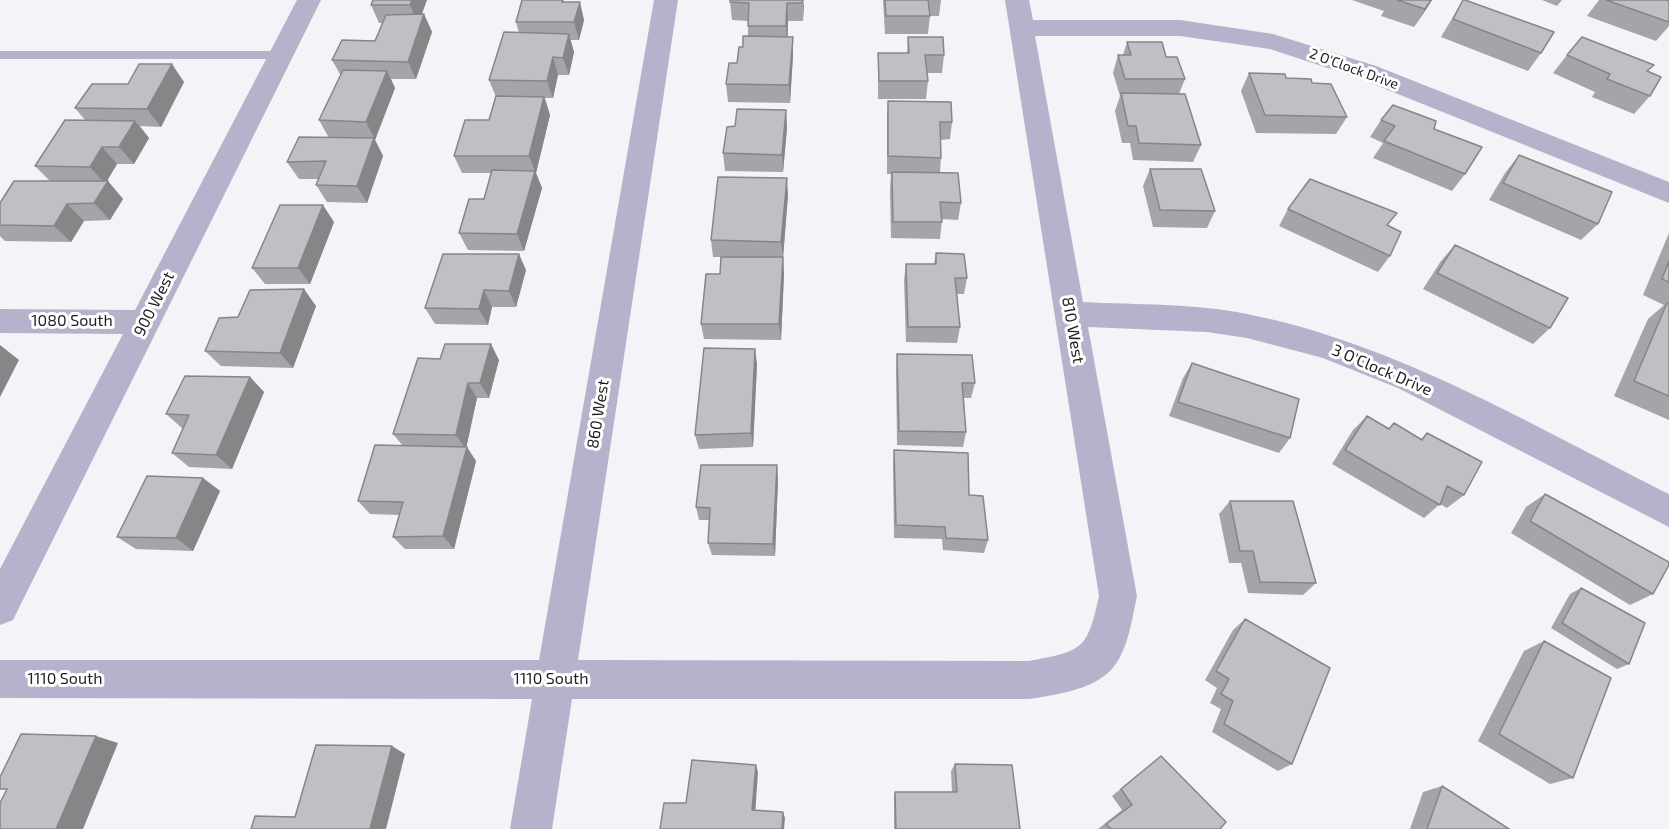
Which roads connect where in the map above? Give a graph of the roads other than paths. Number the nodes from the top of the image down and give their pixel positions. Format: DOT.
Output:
graph roads {
  1 [pos="309,0"];
  2 [pos="666,0"];
  3 [pos="1019,14"];
  4 [pos="0,55"];
  5 [pos="280,55"];
  6 [pos="1669,193"];
  7 [pos="1070,314"];
  8 [pos="0,321"];
  9 [pos="145,322"];
  10 [pos="1669,511"];
  11 [pos="0,607"];
  12 [pos="1097,657"];
  13 [pos="0,679"];
  14 [pos="555,680"];
  15 [pos="531,829"];
  1 -- 5 [label="street, 900 West"];
  2 -- 14 [label="street, 860 West"];
  3 -- 6 [label="street, 2 O'Clock Drive"];
  3 -- 7 [label="street, 810 West"];
  4 -- 5 [label="lane"];
  5 -- 9 [label="street, 900 West"];
  7 -- 10 [label="street, 3 O'Clock Drive"];
  7 -- 12 [label="street, 810 West"];
  8 -- 9 [label="street, 1080 South"];
  9 -- 11 [label="street, 900 West"];
  12 -- 14 [label="street, 1110 South"];
  13 -- 14 [label="street, 1110 South"];
  14 -- 15 [label="street, 860 West"];
}
